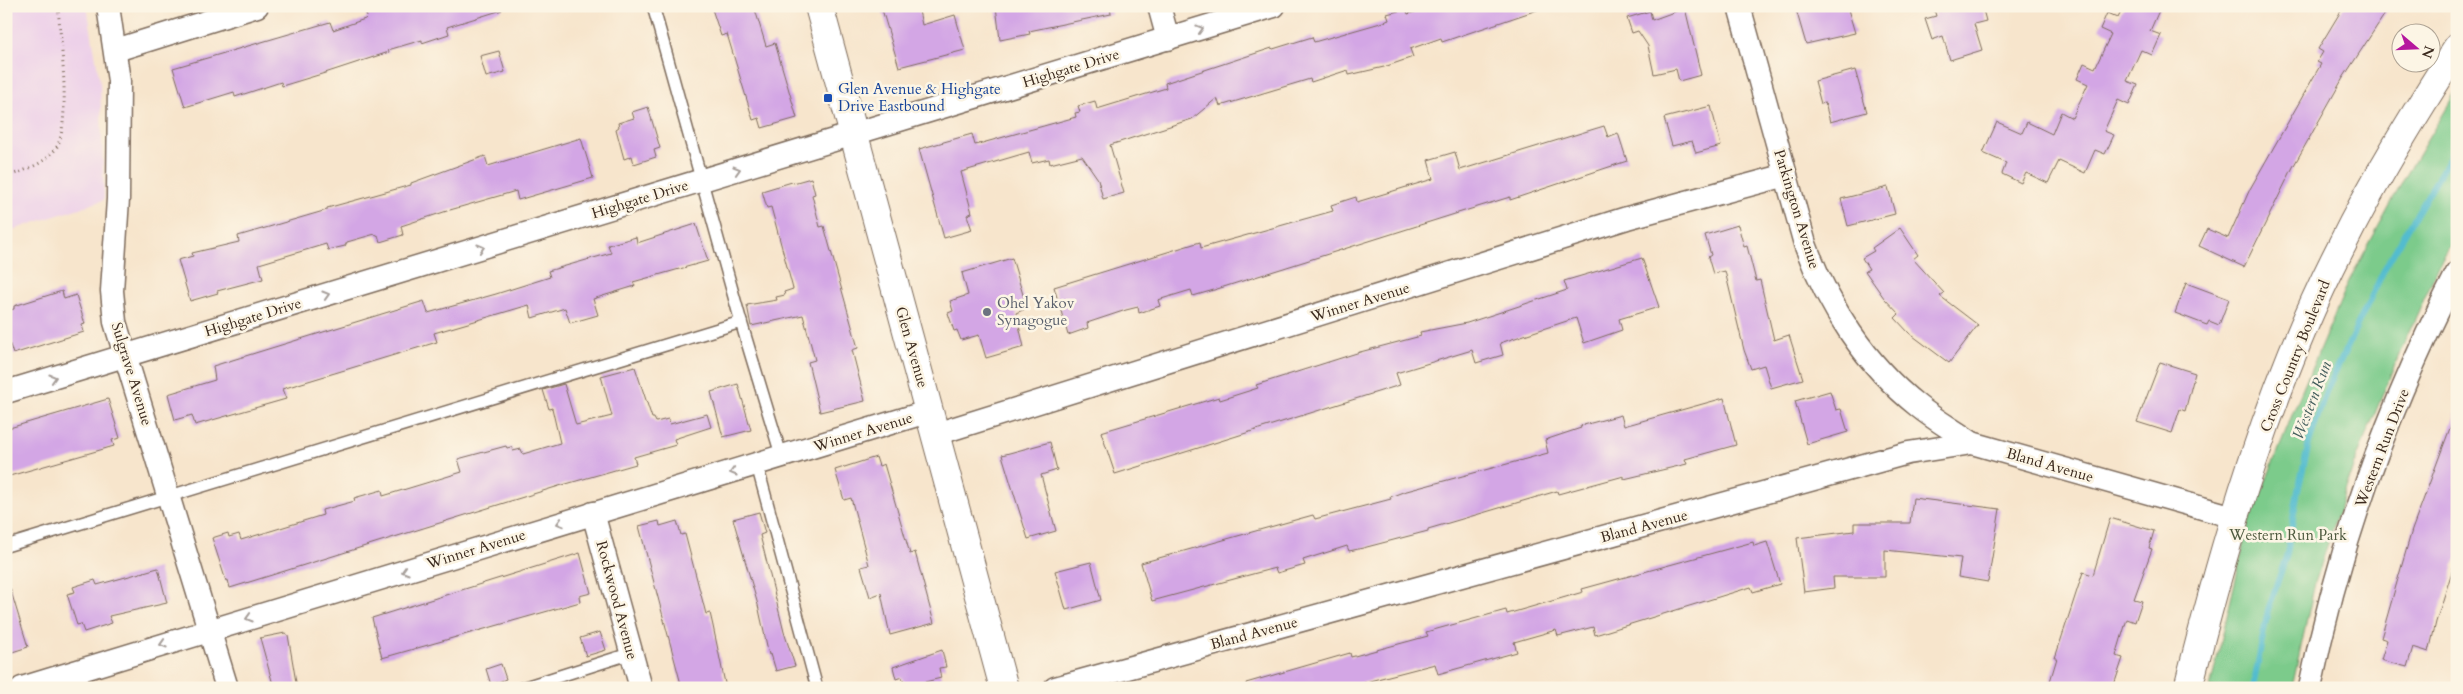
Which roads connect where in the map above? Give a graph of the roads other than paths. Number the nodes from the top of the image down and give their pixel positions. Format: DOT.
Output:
graph roads {
  1 [pos="108,6"];
  2 [pos="257,6"];
  3 [pos="653,6"];
  4 [pos="818,6"];
  5 [pos="1159,6"];
  6 [pos="1274,6"];
  7 [pos="1739,6"];
  8 [pos="1168,38"];
  9 [pos="2457,48"];
  10 [pos="116,50"];
  11 [pos="852,134"];
  12 [pos="1786,175"];
  13 [pos="702,181"];
  14 [pos="2457,273"];
  15 [pos="741,322"];
  16 [pos="127,355"];
  17 [pos="6,392"];
  18 [pos="933,423"];
  19 [pos="1972,443"];
  20 [pos="782,458"];
  21 [pos="757,465"];
  22 [pos="170,497"];
  23 [pos="593,513"];
  24 [pos="2234,517"];
  25 [pos="6,546"];
  26 [pos="210,630"];
  27 [pos="632,653"];
  28 [pos="22,688"];
  29 [pos="227,688"];
  30 [pos="522,688"];
  31 [pos="641,688"];
  32 [pos="817,688"];
  33 [pos="1004,688"];
  34 [pos="1055,688"];
  35 [pos="2188,688"];
  36 [pos="2310,688"];
  1 -- 10 [label="street, Sulgrave Avenue"];
  2 -- 10 [label="street"];
  3 -- 13 [label="lane"];
  4 -- 11 [label="main road, Glen Avenue"];
  5 -- 8 [label="street"];
  8 -- 6 [label="street, Highgate Drive, one-way"];
  7 -- 12 [label="street, Parkington Avenue"];
  8 -- 11 [label="street, Highgate Drive"];
  9 -- 24 [label="main road, Cross Country Boulevard"];
  10 -- 16 [label="street, Sulgrave Avenue"];
  13 -- 11 [label="street, Highgate Drive, one-way"];
  11 -- 18 [label="main road, Glen Avenue"];
  12 -- 18 [label="street, Winner Avenue"];
  12 -- 19 [label="street, Parkington Avenue"];
  13 -- 15 [label="lane"];
  16 -- 13 [label="street, Highgate Drive, one-way"];
  14 -- 36 [label="street, Western Run Drive"];
  15 -- 20 [label="lane"];
  15 -- 22 [label="lane"];
  17 -- 16 [label="street, Highgate Drive, one-way"];
  16 -- 22 [label="street, Sulgrave Avenue"];
  18 -- 20 [label="street, Winner Avenue"];
  18 -- 33 [label="main road, Glen Avenue"];
  19 -- 24 [label="street, Bland Avenue"];
  19 -- 34 [label="street, Bland Avenue"];
  20 -- 21 [label="street, Winner Avenue"];
  21 -- 23 [label="street, Winner Avenue, one-way"];
  21 -- 32 [label="lane"];
  22 -- 25 [label="lane"];
  22 -- 26 [label="street, Sulgrave Avenue"];
  23 -- 26 [label="street, Winner Avenue, one-way"];
  23 -- 27 [label="street, Rockwood Avenue"];
  24 -- 35 [label="main road, Cross Country Boulevard"];
  26 -- 28 [label="street, Winner Avenue, one-way"];
  26 -- 29 [label="street, Sulgrave Avenue"];
  27 -- 30 [label="lane"];
  27 -- 31 [label="street, Rockwood Avenue"];
}
